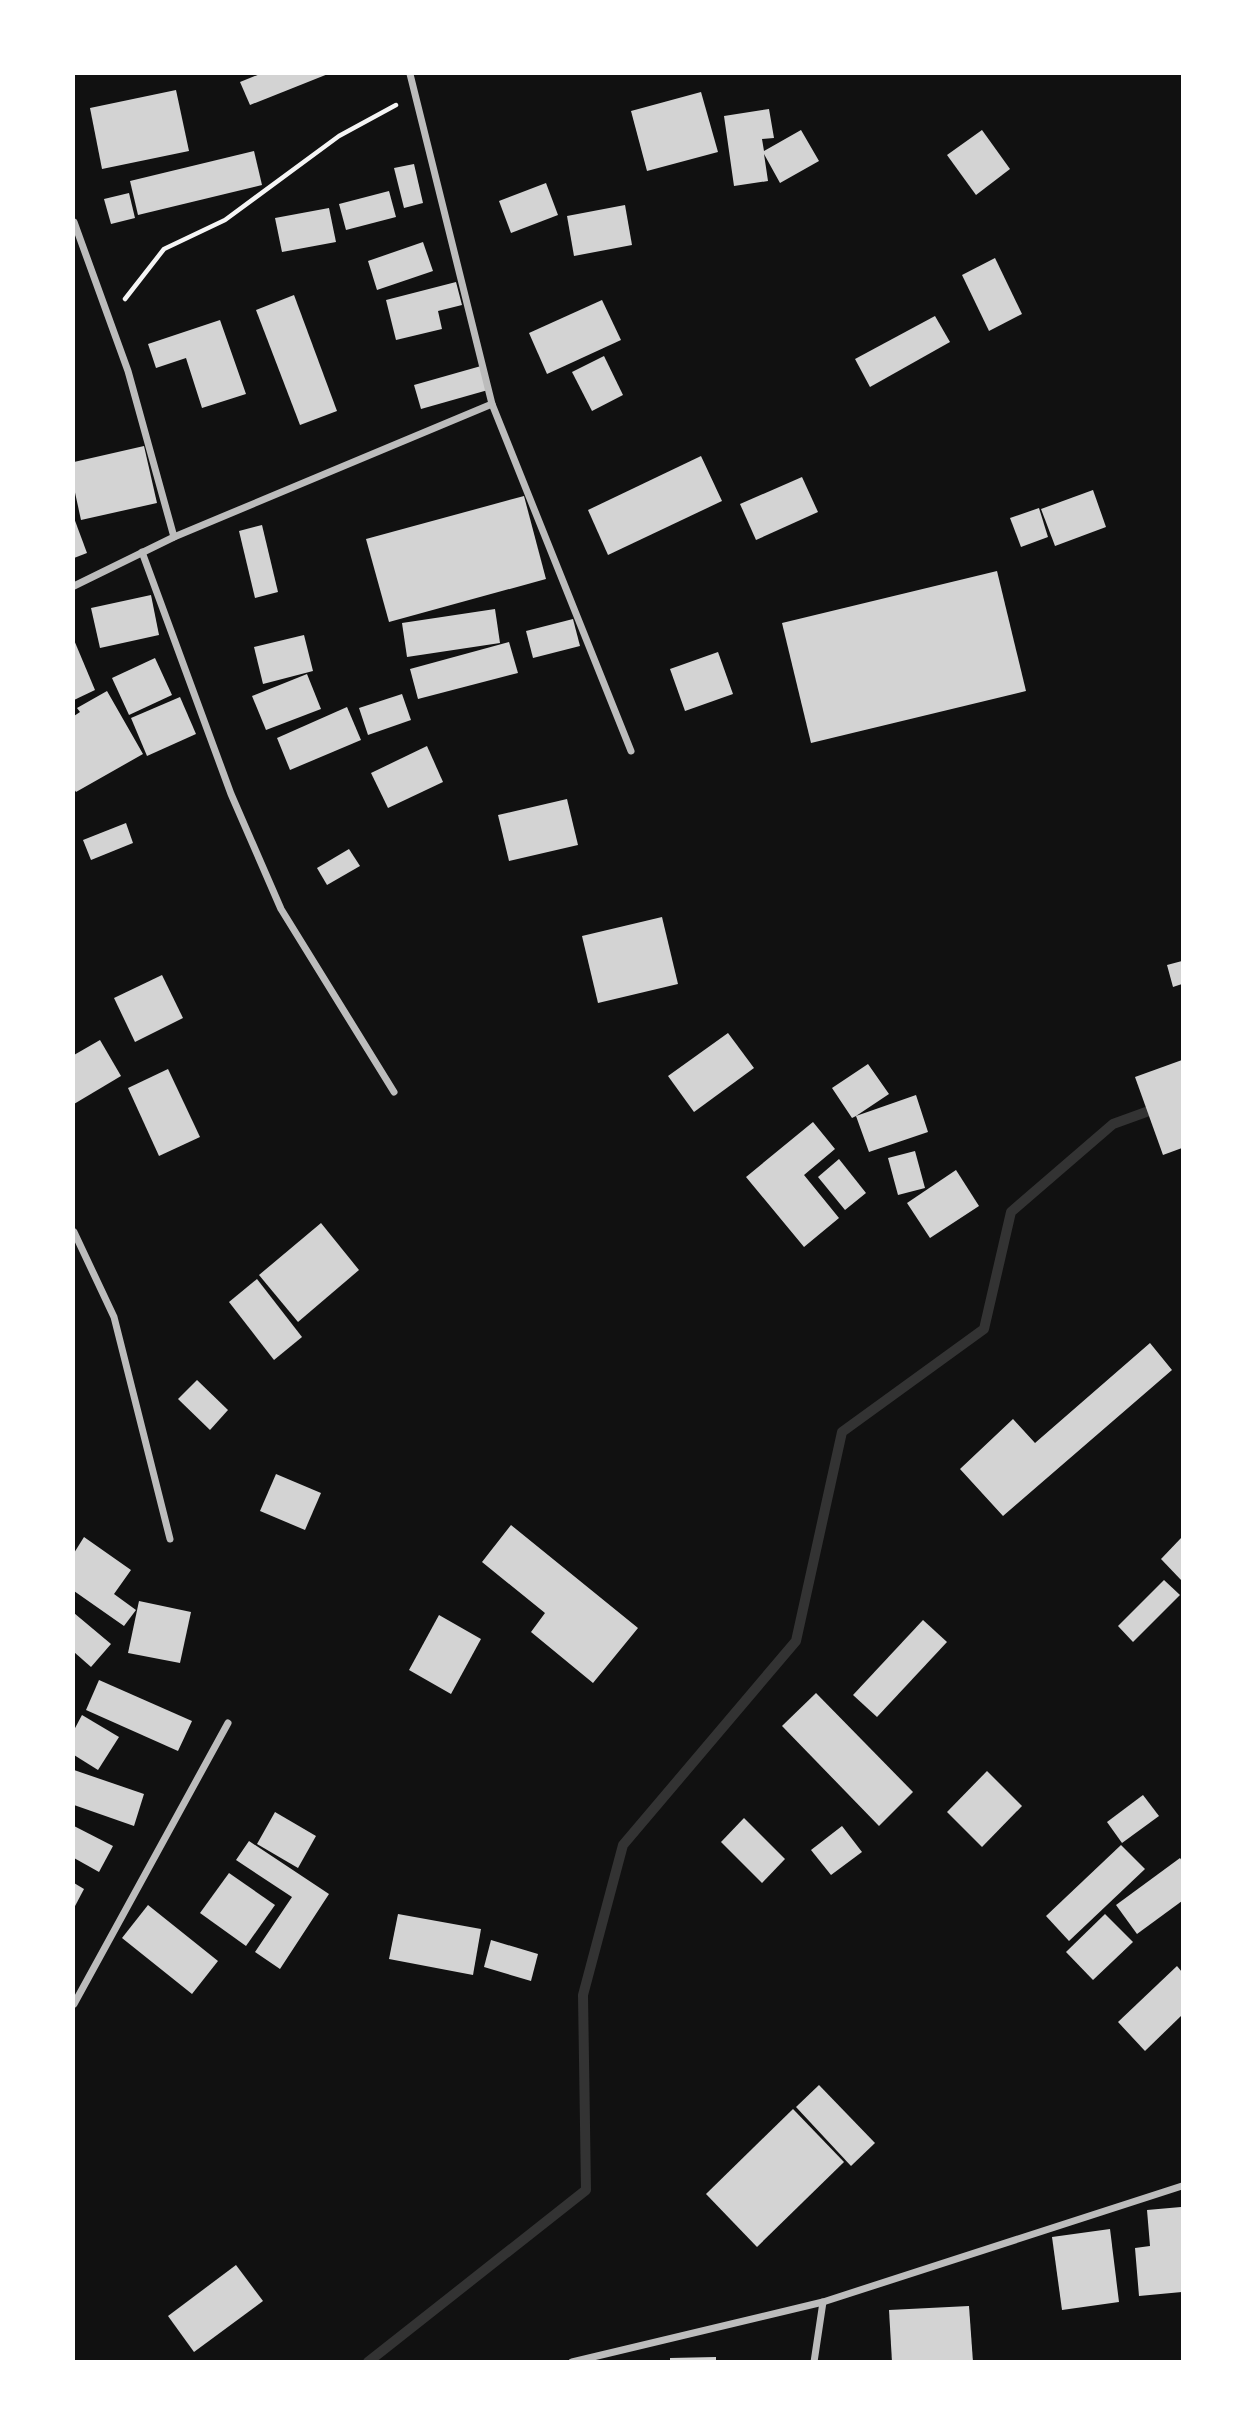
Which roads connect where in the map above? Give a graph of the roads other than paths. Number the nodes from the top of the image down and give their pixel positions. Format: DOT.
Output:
graph roads {
  1 [pos="410,74"];
  2 [pos="74,222"];
  3 [pos="492,404"];
  4 [pos="174,537"];
  5 [pos="142,552"];
  6 [pos="74,586"];
  7 [pos="631,751"];
  8 [pos="394,1092"];
  9 [pos="74,1233"];
  10 [pos="170,1539"];
  11 [pos="228,1723"];
  12 [pos="74,2004"];
  13 [pos="1182,2186"];
  14 [pos="822,2302"];
  15 [pos="572,2361"];
  16 [pos="814,2361"];
  1 -- 3 [label="street"];
  2 -- 4 [label="street"];
  3 -- 4 [label="street"];
  3 -- 7 [label="street"];
  4 -- 5 [label="street"];
  5 -- 6 [label="street"];
  5 -- 8 [label="street"];
  9 -- 10 [label="street"];
  11 -- 12 [label="street"];
  13 -- 14 [label="street"];
  14 -- 15 [label="street"];
  14 -- 16 [label="street"];
}
